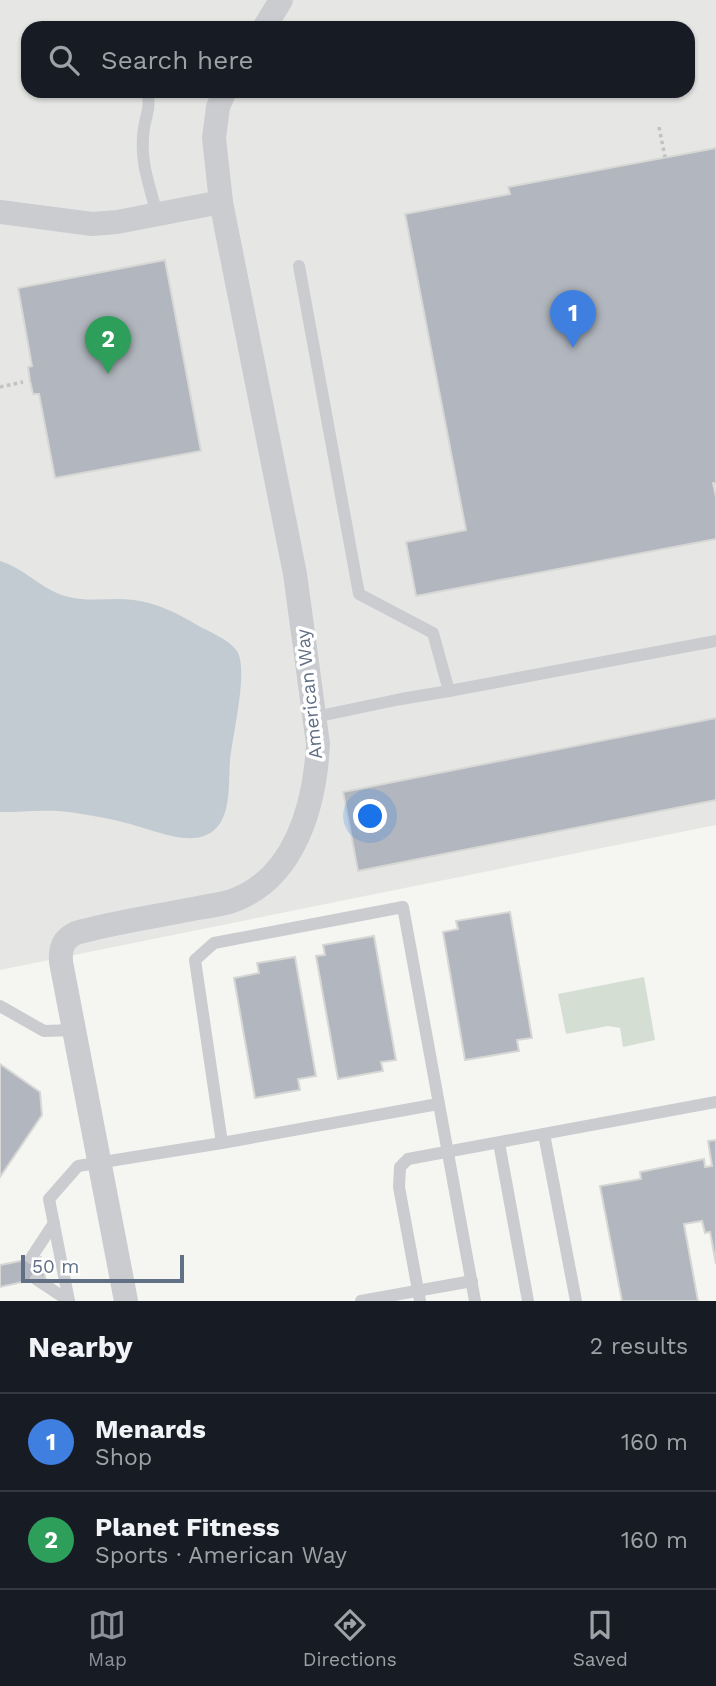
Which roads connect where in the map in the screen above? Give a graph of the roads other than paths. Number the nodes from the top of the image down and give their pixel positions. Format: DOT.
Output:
graph roads {
  1 [pos="281,0"];
  2 [pos="268,21"];
  3 [pos="150,98"];
  4 [pos="222,98"];
  5 [pos="221,202"];
  6 [pos="0,212"];
  7 [pos="157,214"];
  8 [pos="299,266"];
  9 [pos="716,641"];
  10 [pos="449,691"];
  11 [pos="314,717"];
  12 [pos="0,1006"];
  13 [pos="74,1030"];
  14 [pos="716,1102"];
  15 [pos="438,1104"];
  16 [pos="544,1134"];
  17 [pos="222,1143"];
  18 [pos="499,1143"];
  19 [pos="447,1152"];
  20 [pos="99,1162"];
  21 [pos="54,1223"];
  22 [pos="31,1258"];
  23 [pos="36,1279"];
  24 [pos="471,1281"];
  25 [pos="419,1296"];
  26 [pos="69,1301"];
  27 [pos="126,1301"];
  28 [pos="361,1301"];
  29 [pos="475,1301"];
  30 [pos="528,1301"];
  31 [pos="576,1301"];
  1 -- 2 [label="street"];
  3 -- 7 [label="lane"];
  4 -- 5 [label="street, American Way"];
  5 -- 7 [label="street"];
  5 -- 11 [label="street, American Way"];
  6 -- 7 [label="street"];
  8 -- 10 [label="lane"];
  9 -- 10 [label="lane"];
  10 -- 11 [label="lane"];
  11 -- 13 [label="street, American Way"];
  12 -- 13 [label="lane"];
  13 -- 20 [label="street, American Way"];
  14 -- 16 [label="lane"];
  15 -- 17 [label="lane"];
  15 -- 17 [label="lane"];
  15 -- 19 [label="lane"];
  16 -- 18 [label="lane"];
  16 -- 31 [label="lane"];
  17 -- 20 [label="lane"];
  18 -- 19 [label="lane"];
  18 -- 30 [label="lane"];
  19 -- 24 [label="lane"];
  19 -- 25 [label="lane"];
  20 -- 21 [label="lane"];
  20 -- 27 [label="street, American Way"];
  21 -- 22 [label="lane"];
  21 -- 26 [label="lane"];
  23 -- 26 [label="lane"];
  24 -- 25 [label="lane"];
  24 -- 29 [label="lane"];
  25 -- 28 [label="lane"];
}
